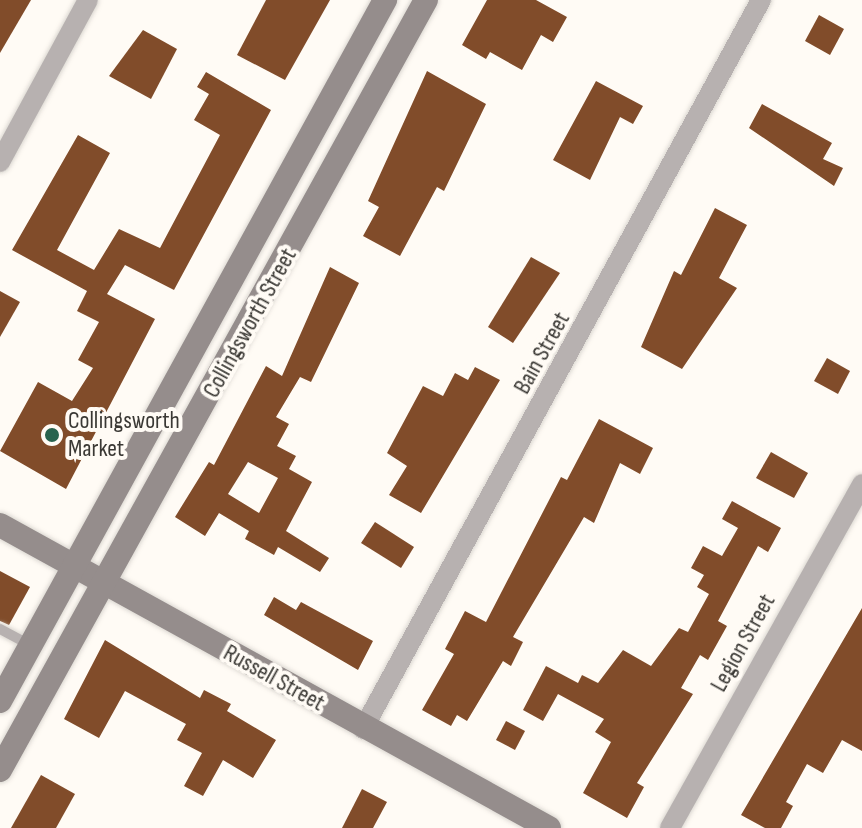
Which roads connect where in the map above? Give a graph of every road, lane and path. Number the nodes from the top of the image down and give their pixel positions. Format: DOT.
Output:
graph roads {
  1 [pos="88,0"];
  2 [pos="385,0"];
  3 [pos="426,0"];
  4 [pos="761,0"];
  5 [pos="0,162"];
  6 [pos="862,484"];
  7 [pos="0,525"];
  8 [pos="76,565"];
  9 [pos="107,584"];
  10 [pos="0,629"];
  11 [pos="30,646"];
  12 [pos="0,701"];
  13 [pos="363,729"];
  14 [pos="0,770"];
  15 [pos="549,828"];
  16 [pos="670,828"];
  1 -- 5 [label="street"];
  2 -- 8 [label="main road, Collingsworth Street"];
  3 -- 9 [label="main road, Collingsworth Street"];
  4 -- 13 [label="street, Bain Street"];
  6 -- 16 [label="street, Legion Street"];
  7 -- 8 [label="main road, Russell Street"];
  8 -- 9 [label="main road, Russell Street"];
  8 -- 11 [label="main road, Collingsworth Street"];
  9 -- 13 [label="main road, Russell Street"];
  9 -- 14 [label="main road, Collingsworth Street"];
  10 -- 11 [label="lane"];
  11 -- 12 [label="main road, Collingsworth Street"];
  13 -- 15 [label="main road, Russell Street"];
}
